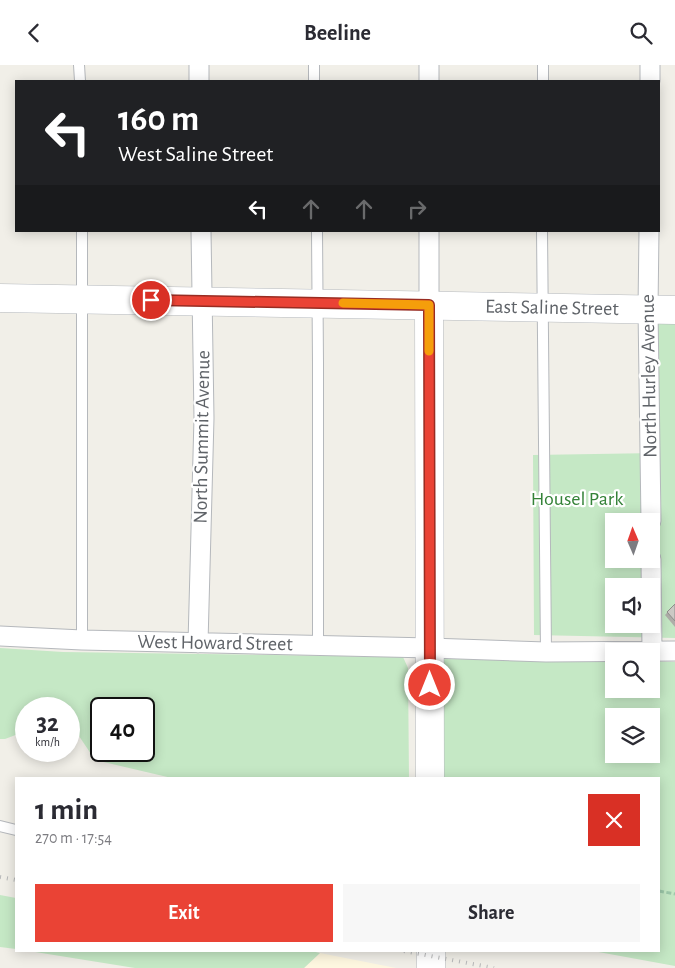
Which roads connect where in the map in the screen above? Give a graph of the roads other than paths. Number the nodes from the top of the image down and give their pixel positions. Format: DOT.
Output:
graph roads {
  1 [pos="79,65"];
  2 [pos="199,65"];
  3 [pos="314,65"];
  4 [pos="429,65"];
  5 [pos="543,65"];
  6 [pos="650,65"];
  7 [pos="80,80"];
  8 [pos="199,80"];
  9 [pos="314,80"];
  10 [pos="429,80"];
  11 [pos="543,80"];
  12 [pos="650,80"];
  13 [pos="82,232"];
  14 [pos="201,232"];
  15 [pos="316,232"];
  16 [pos="429,232"];
  17 [pos="542,232"];
  18 [pos="649,232"];
  19 [pos="0,298"];
  20 [pos="82,299"];
  21 [pos="202,301"];
  22 [pos="318,303"];
  23 [pos="429,305"];
  24 [pos="543,307"];
  25 [pos="648,309"];
  26 [pos="675,310"];
  27 [pos="651,513"];
  28 [pos="651,568"];
  29 [pos="0,636"];
  30 [pos="82,641"];
  31 [pos="198,643"];
  32 [pos="652,643"];
  33 [pos="318,646"];
  34 [pos="430,647"];
  35 [pos="605,651"];
  36 [pos="660,651"];
  37 [pos="675,651"];
  38 [pos="546,652"];
  39 [pos="430,777"];
  40 [pos="0,826"];
  41 [pos="15,830"];
  42 [pos="431,952"];
  43 [pos="431,968"];
  1 -- 7 [label="lane"];
  2 -- 8 [label="street"];
  3 -- 9 [label="lane"];
  4 -- 10 [label="street"];
  5 -- 11 [label="lane"];
  6 -- 12 [label="street"];
  13 -- 20 [label="lane"];
  14 -- 21 [label="street, North Summit Avenue"];
  15 -- 22 [label="lane"];
  16 -- 23 [label="street"];
  17 -- 24 [label="lane"];
  18 -- 25 [label="street, North Hurley Avenue"];
  19 -- 20 [label="street, East Saline Street"];
  20 -- 21 [label="street, East Saline Street"];
  20 -- 30 [label="lane"];
  21 -- 22 [label="street, East Saline Street"];
  21 -- 31 [label="street, North Summit Avenue"];
  22 -- 23 [label="street, East Saline Street"];
  22 -- 33 [label="lane"];
  23 -- 24 [label="street, East Saline Street"];
  23 -- 34 [label="street"];
  24 -- 25 [label="street, East Saline Street"];
  24 -- 38 [label="lane"];
  25 -- 26 [label="street, East Saline Street"];
  25 -- 27 [label="street, North Hurley Avenue"];
  28 -- 32 [label="street"];
  29 -- 30 [label="street, West Howard Street"];
  30 -- 31 [label="street, West Howard Street"];
  31 -- 33 [label="street, West Howard Street"];
  33 -- 34 [label="street, West Howard Street"];
  34 -- 38 [label="street, West Howard Street"];
  34 -- 39 [label="street"];
  35 -- 38 [label="street, West Howard Street"];
  36 -- 37 [label="street, West Howard Street"];
  40 -- 41 [label="lane"];
  42 -- 43 [label="street"];
}
